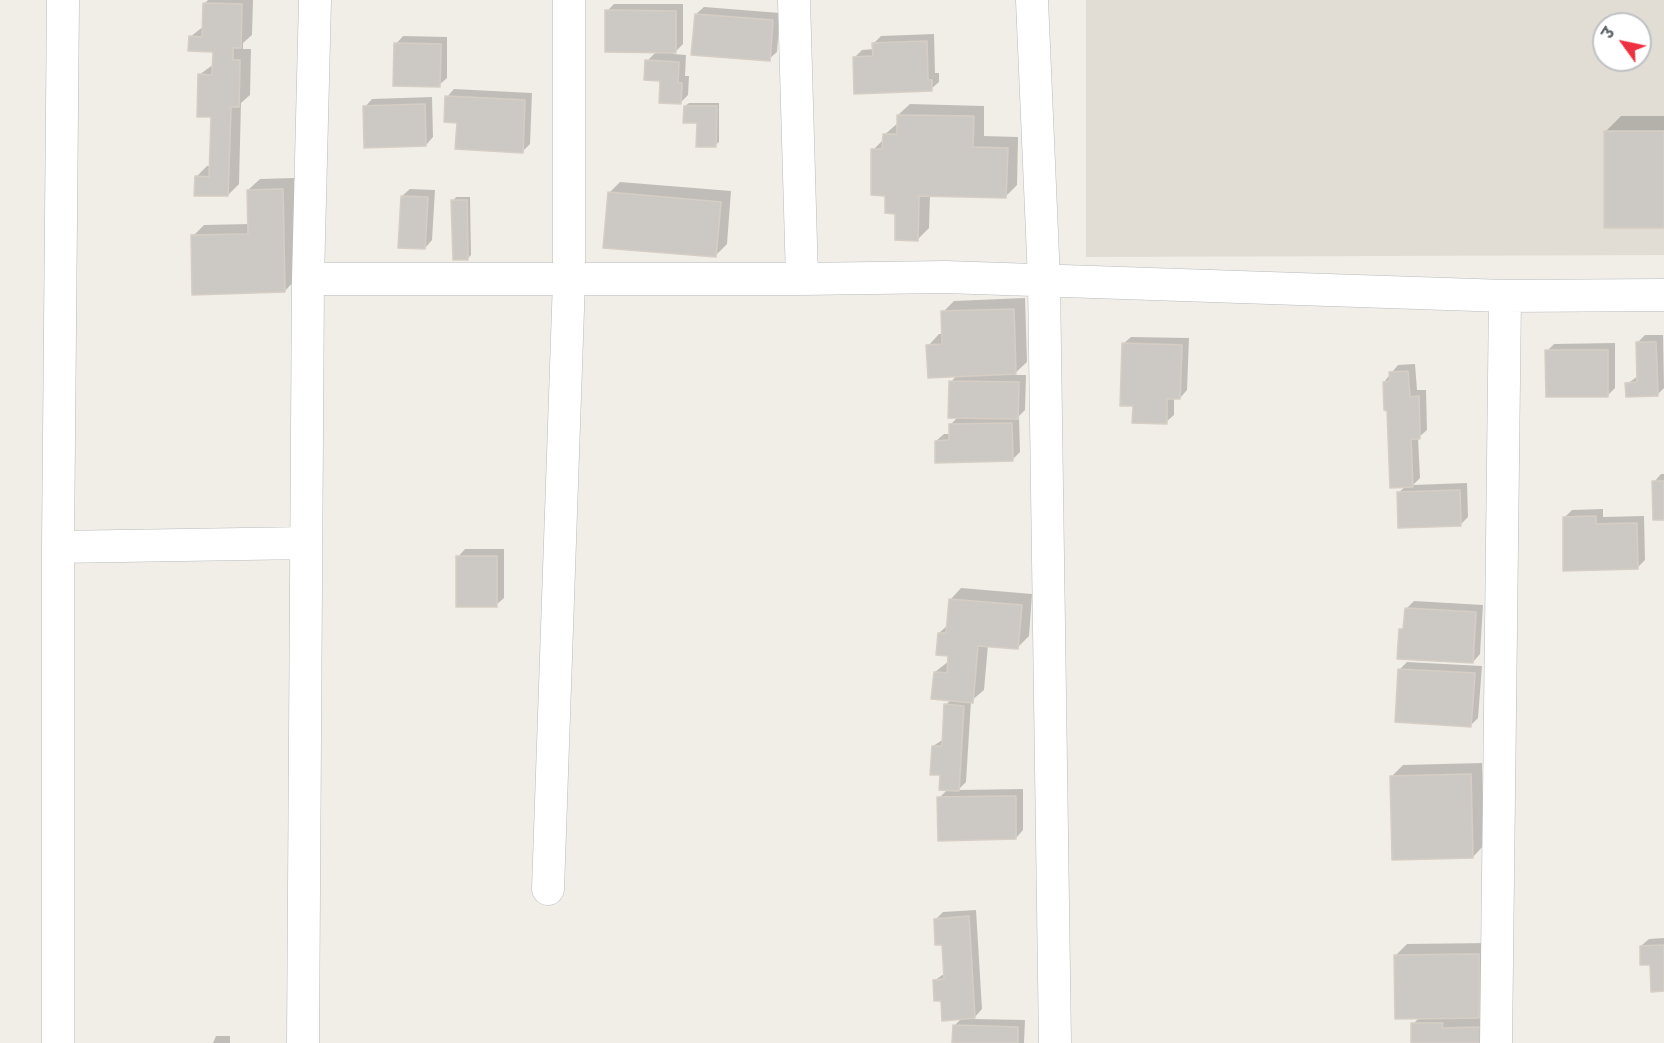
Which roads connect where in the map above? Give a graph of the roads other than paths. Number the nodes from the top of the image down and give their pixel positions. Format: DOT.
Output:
graph roads {
  1 [pos="63,0"];
  2 [pos="315,0"];
  3 [pos="569,0"];
  4 [pos="794,0"];
  5 [pos="1032,0"];
  6 [pos="308,279"];
  7 [pos="802,279"];
  8 [pos="569,280"];
  9 [pos="1044,280"];
  10 [pos="1664,295"];
  11 [pos="1505,296"];
  12 [pos="306,543"];
  13 [pos="58,547"];
  14 [pos="548,889"];
  15 [pos="58,1043"];
  16 [pos="303,1043"];
  17 [pos="1054,1043"];
  18 [pos="1496,1043"];
  1 -- 13 [label="street"];
  2 -- 6 [label="street"];
  3 -- 8 [label="street"];
  4 -- 7 [label="street"];
  5 -- 9 [label="street"];
  6 -- 8 [label="street"];
  6 -- 12 [label="street"];
  7 -- 8 [label="street"];
  7 -- 9 [label="street"];
  8 -- 14 [label="street"];
  9 -- 11 [label="street"];
  9 -- 17 [label="street"];
  10 -- 11 [label="street"];
  11 -- 18 [label="street"];
  12 -- 13 [label="street"];
  12 -- 16 [label="street"];
  13 -- 15 [label="street"];
}
